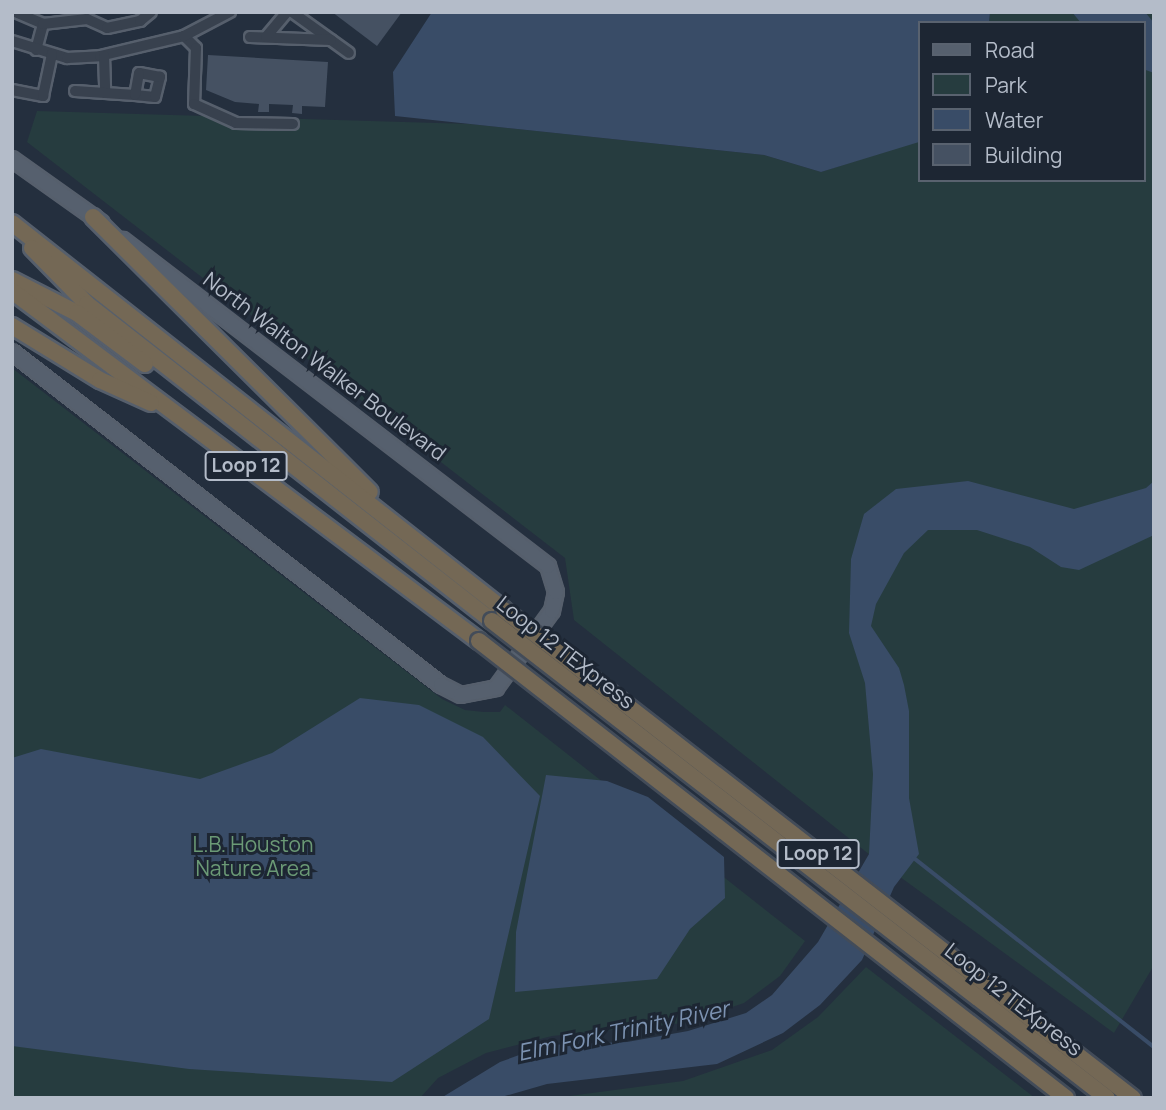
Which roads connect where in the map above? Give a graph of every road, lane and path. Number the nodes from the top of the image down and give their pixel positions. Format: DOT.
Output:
graph roads {
  1 [pos="15,12"];
  2 [pos="151,12"];
  3 [pos="230,12"];
  4 [pos="289,12"];
  5 [pos="43,24"];
  6 [pos="184,36"];
  7 [pos="250,37"];
  8 [pos="266,37"];
  9 [pos="331,40"];
  10 [pos="12,41"];
  11 [pos="36,50"];
  12 [pos="349,53"];
  13 [pos="51,54"];
  14 [pos="104,56"];
  15 [pos="12,90"];
  16 [pos="75,91"];
  17 [pos="105,93"];
  18 [pos="135,95"];
  19 [pos="293,124"];
  20 [pos="12,159"];
  21 [pos="93,217"];
  22 [pos="12,224"];
  23 [pos="12,280"];
  24 [pos="12,291"];
  25 [pos="12,326"];
  26 [pos="12,352"];
  27 [pos="164,372"];
  28 [pos="177,414"];
  29 [pos="424,546"];
  30 [pos="490,625"];
  31 [pos="1066,1098"];
  32 [pos="1091,1098"];
  33 [pos="1107,1098"];
  34 [pos="1133,1098"];
  1 -- 5 [label="street"];
  2 -- 5 [label="street"];
  3 -- 6 [label="street"];
  4 -- 8 [label="street"];
  4 -- 9 [label="street"];
  5 -- 11 [label="street"];
  6 -- 14 [label="street"];
  6 -- 19 [label="street"];
  7 -- 8 [label="street"];
  8 -- 9 [label="street"];
  9 -- 12 [label="street"];
  10 -- 11 [label="street"];
  11 -- 13 [label="street"];
  13 -- 14 [label="street"];
  13 -- 15 [label="street"];
  14 -- 17 [label="street"];
  16 -- 17 [label="street"];
  17 -- 18 [label="street"];
  20 -- 21 [label="main road, North Walton Walker Boulevard"];
  21 -- 26 [label="main road, North Walton Walker Boulevard"];
  21 -- 29 [label="highway"];
  22 -- 27 [label="highway, Loop 12 TEXpress"];
  22 -- 29 [label="highway, Loop 12"];
  23 -- 27 [label="highway, Loop 12 TEXpress"];
  24 -- 28 [label="highway, Loop 12"];
  25 -- 28 [label="highway"];
  27 -- 30 [label="highway, Loop 12 TEXpress"];
  28 -- 30 [label="highway, Loop 12"];
  29 -- 30 [label="highway, Loop 12"];
  30 -- 31 [label="highway, Loop 12, bridge"];
  30 -- 32 [label="highway, Loop 12 TEXpress"];
  30 -- 33 [label="highway, Loop 12 TEXpress, bridge"];
  30 -- 34 [label="highway, Loop 12, bridge"];
}
